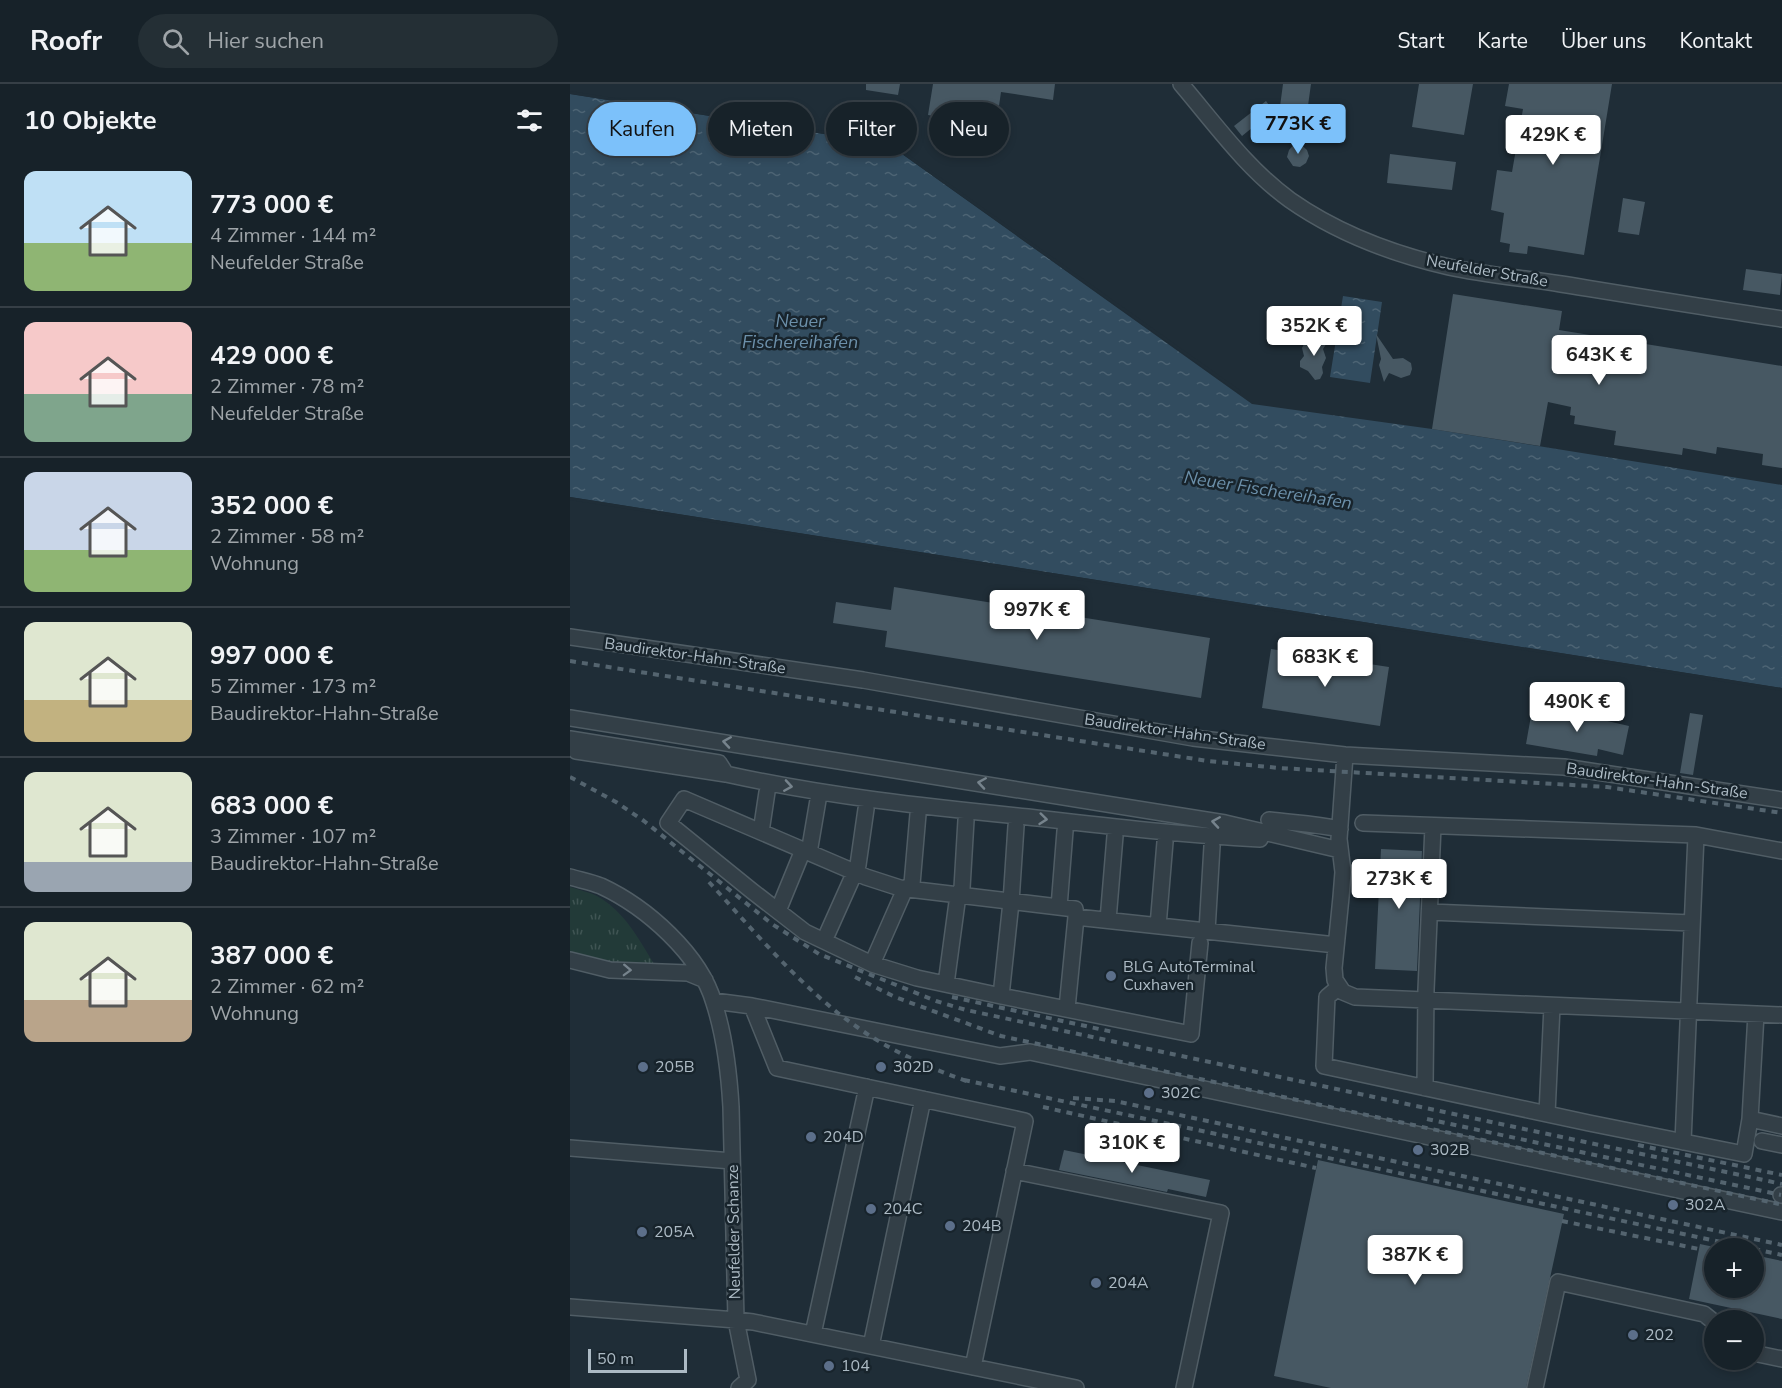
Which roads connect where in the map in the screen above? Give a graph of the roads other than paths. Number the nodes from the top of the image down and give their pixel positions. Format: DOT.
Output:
graph roads {
  1 [pos="1181,84"];
  2 [pos="1782,319"];
  3 [pos="570,637"];
  4 [pos="570,718"];
  5 [pos="570,739"];
  6 [pos="570,750"];
  7 [pos="1345,755"];
  8 [pos="726,774"];
  9 [pos="767,792"];
  10 [pos="1060,796"];
  11 [pos="1002,797"];
  12 [pos="818,800"];
  13 [pos="1782,800"];
  14 [pos="866,809"];
  15 [pos="918,814"];
  16 [pos="1269,816"];
  17 [pos="966,820"];
  18 [pos="1363,823"];
  19 [pos="1016,826"];
  20 [pos="1433,826"];
  21 [pos="1340,829"];
  22 [pos="1065,831"];
  23 [pos="761,832"];
  24 [pos="1696,835"];
  25 [pos="1115,836"];
  26 [pos="1293,840"];
  27 [pos="1164,842"];
  28 [pos="1212,846"];
  29 [pos="803,850"];
  30 [pos="1341,850"];
  31 [pos="1782,851"];
  32 [pos="854,871"];
  33 [pos="570,877"];
  34 [pos="905,889"];
  35 [pos="958,895"];
  36 [pos="1011,902"];
  37 [pos="1059,907"];
  38 [pos="778,911"];
  39 [pos="1430,912"];
  40 [pos="1076,917"];
  41 [pos="1108,920"];
  42 [pos="1692,923"];
  43 [pos="1158,926"];
  44 [pos="1204,937"];
  45 [pos="672,938"];
  46 [pos="824,941"];
  47 [pos="1336,945"];
  48 [pos="570,960"];
  49 [pos="872,964"];
  50 [pos="657,971"];
  51 [pos="705,980"];
  52 [pos="946,984"];
  53 [pos="1340,987"];
  54 [pos="1000,996"];
  55 [pos="1427,1000"];
  56 [pos="714,1001"];
  57 [pos="752,1006"];
  58 [pos="1552,1006"];
  59 [pos="1067,1008"];
  60 [pos="1688,1012"];
  61 [pos="1756,1014"];
  62 [pos="1782,1015"];
  63 [pos="867,1087"];
  64 [pos="1425,1088"];
  65 [pos="924,1099"];
  66 [pos="1547,1114"];
  67 [pos="1750,1119"];
  68 [pos="1782,1126"];
  69 [pos="1762,1141"];
  70 [pos="1683,1142"];
  71 [pos="1782,1145"];
  72 [pos="570,1148"];
  73 [pos="732,1161"];
  74 [pos="1014,1171"];
  75 [pos="1781,1202"];
  76 [pos="570,1307"];
  77 [pos="1704,1314"];
  78 [pos="736,1320"];
  79 [pos="813,1334"];
  80 [pos="871,1346"];
  81 [pos="1764,1355"];
  82 [pos="1782,1359"];
  83 [pos="973,1367"];
  84 [pos="746,1385"];
  85 [pos="1076,1388"];
  86 [pos="1184,1388"];
  87 [pos="1536,1388"];
  1 -- 2 [label="street, Neufelder Straße"];
  3 -- 7 [label="street, Baudirektor-Hahn-Straße"];
  10 -- 4 [label="street, one-way"];
  5 -- 8 [label="street"];
  6 -- 8 [label="street"];
  7 -- 13 [label="street, Baudirektor-Hahn-Straße"];
  7 -- 21 [label="street"];
  8 -- 26 [label="street, one-way"];
  9 -- 23 [label="street"];
  10 -- 11 [label="street"];
  26 -- 10 [label="street, one-way"];
  12 -- 29 [label="street"];
  14 -- 32 [label="street"];
  15 -- 34 [label="street"];
  16 -- 21 [label="street"];
  17 -- 35 [label="street"];
  18 -- 20 [label="street"];
  19 -- 36 [label="street"];
  20 -- 24 [label="street"];
  20 -- 39 [label="street"];
  21 -- 30 [label="street"];
  22 -- 37 [label="street"];
  23 -- 29 [label="street"];
  23 -- 38 [label="street"];
  24 -- 31 [label="street"];
  24 -- 42 [label="street"];
  25 -- 41 [label="street"];
  26 -- 30 [label="street"];
  27 -- 43 [label="street"];
  28 -- 44 [label="street"];
  29 -- 32 [label="street"];
  29 -- 38 [label="street"];
  30 -- 47 [label="street"];
  32 -- 34 [label="street"];
  32 -- 46 [label="street"];
  33 -- 45 [label="street, Neufelder Schanze"];
  34 -- 35 [label="street"];
  34 -- 49 [label="street"];
  35 -- 36 [label="street"];
  35 -- 52 [label="street"];
  36 -- 37 [label="street"];
  36 -- 54 [label="street"];
  37 -- 40 [label="street"];
  38 -- 46 [label="street"];
  39 -- 42 [label="street"];
  39 -- 55 [label="street"];
  40 -- 41 [label="street"];
  40 -- 59 [label="street"];
  41 -- 43 [label="street"];
  42 -- 60 [label="street"];
  43 -- 44 [label="street"];
  44 -- 47 [label="street"];
  44 -- 59 [label="street"];
  45 -- 50 [label="street"];
  45 -- 51 [label="street, Neufelder Schanze"];
  46 -- 49 [label="street"];
  47 -- 53 [label="street"];
  48 -- 50 [label="street, one-way"];
  49 -- 52 [label="street"];
  50 -- 51 [label="street"];
  51 -- 56 [label="street, Neufelder Schanze"];
  52 -- 54 [label="street"];
  53 -- 55 [label="street"];
  53 -- 64 [label="street"];
  54 -- 59 [label="street"];
  55 -- 58 [label="street"];
  55 -- 64 [label="street"];
  56 -- 57 [label="street"];
  56 -- 73 [label="street, Neufelder Schanze"];
  57 -- 63 [label="street"];
  57 -- 75 [label="street"];
  58 -- 60 [label="street"];
  58 -- 66 [label="street"];
  60 -- 61 [label="street"];
  60 -- 70 [label="street"];
  61 -- 62 [label="street"];
  61 -- 67 [label="street"];
  63 -- 65 [label="street"];
  63 -- 79 [label="street"];
  64 -- 66 [label="street"];
  65 -- 74 [label="street"];
  65 -- 80 [label="street"];
  66 -- 70 [label="street"];
  67 -- 68 [label="street"];
  67 -- 70 [label="street"];
  69 -- 71 [label="street"];
  72 -- 73 [label="street"];
  73 -- 78 [label="street, Neufelder Schanze"];
  74 -- 83 [label="street"];
  74 -- 86 [label="street"];
  76 -- 78 [label="street"];
  77 -- 87 [label="street"];
  78 -- 79 [label="street, Neufelder Schanze"];
  78 -- 84 [label="street"];
  79 -- 80 [label="street, Neufelder Schanze"];
  80 -- 83 [label="street, Neufelder Schanze"];
  81 -- 82 [label="street"];
  83 -- 85 [label="street, Neufelder Schanze"];
}
